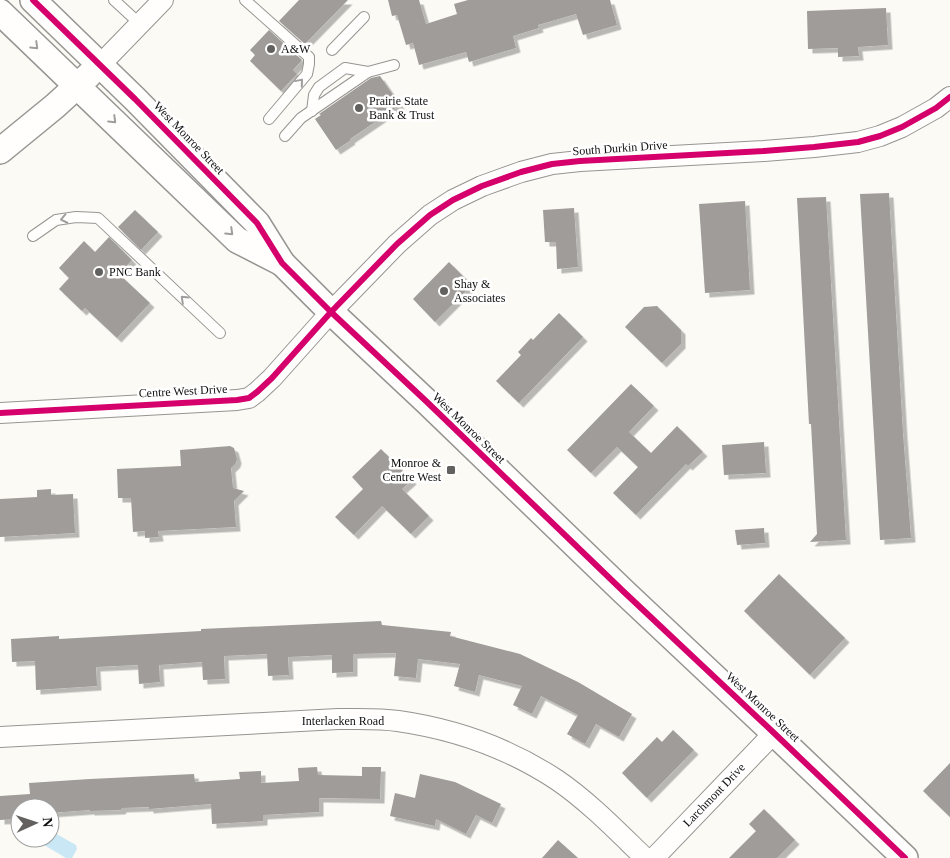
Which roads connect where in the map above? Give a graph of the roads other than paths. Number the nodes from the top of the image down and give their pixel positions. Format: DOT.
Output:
graph roads {
  1 [pos="33,0"];
  2 [pos="114,0"];
  3 [pos="163,0"];
  4 [pos="246,0"];
  5 [pos="0,12"];
  6 [pos="364,18"];
  7 [pos="140,24"];
  8 [pos="332,50"];
  9 [pos="394,64"];
  10 [pos="100,65"];
  11 [pos="368,72"];
  12 [pos="77,86"];
  13 [pos="950,97"];
  14 [pos="312,111"];
  15 [pos="269,120"];
  16 [pos="285,136"];
  17 [pos="0,151"];
  18 [pos="33,236"];
  19 [pos="282,263"];
  20 [pos="331,312"];
  21 [pos="220,333"];
  22 [pos="0,413"];
  23 [pos="774,732"];
  24 [pos="0,737"];
  25 [pos="645,858"];
  26 [pos="654,858"];
  27 [pos="905,858"];
  1 -- 10 [label="street, West Monroe Street"];
  2 -- 7 [label="lane"];
  3 -- 7 [label="street"];
  15 -- 4 [label="lane, one-way"];
  5 -- 12 [label="street, West Monroe Street, one-way"];
  6 -- 8 [label="lane"];
  7 -- 10 [label="street"];
  9 -- 11 [label="lane"];
  10 -- 12 [label="street"];
  10 -- 19 [label="street, West Monroe Street"];
  11 -- 14 [label="lane"];
  11 -- 14 [label="lane"];
  12 -- 17 [label="street"];
  12 -- 19 [label="street, West Monroe Street, one-way"];
  13 -- 20 [label="street, South Durkin Drive"];
  14 -- 16 [label="lane"];
  21 -- 18 [label="lane, one-way"];
  19 -- 20 [label="street, West Monroe Street"];
  20 -- 22 [label="street, Centre West Drive"];
  20 -- 23 [label="street, West Monroe Street"];
  23 -- 26 [label="street, Larchmont Drive"];
  23 -- 27 [label="street, West Monroe Street"];
  24 -- 25 [label="street, Interlacken Road"];
}
